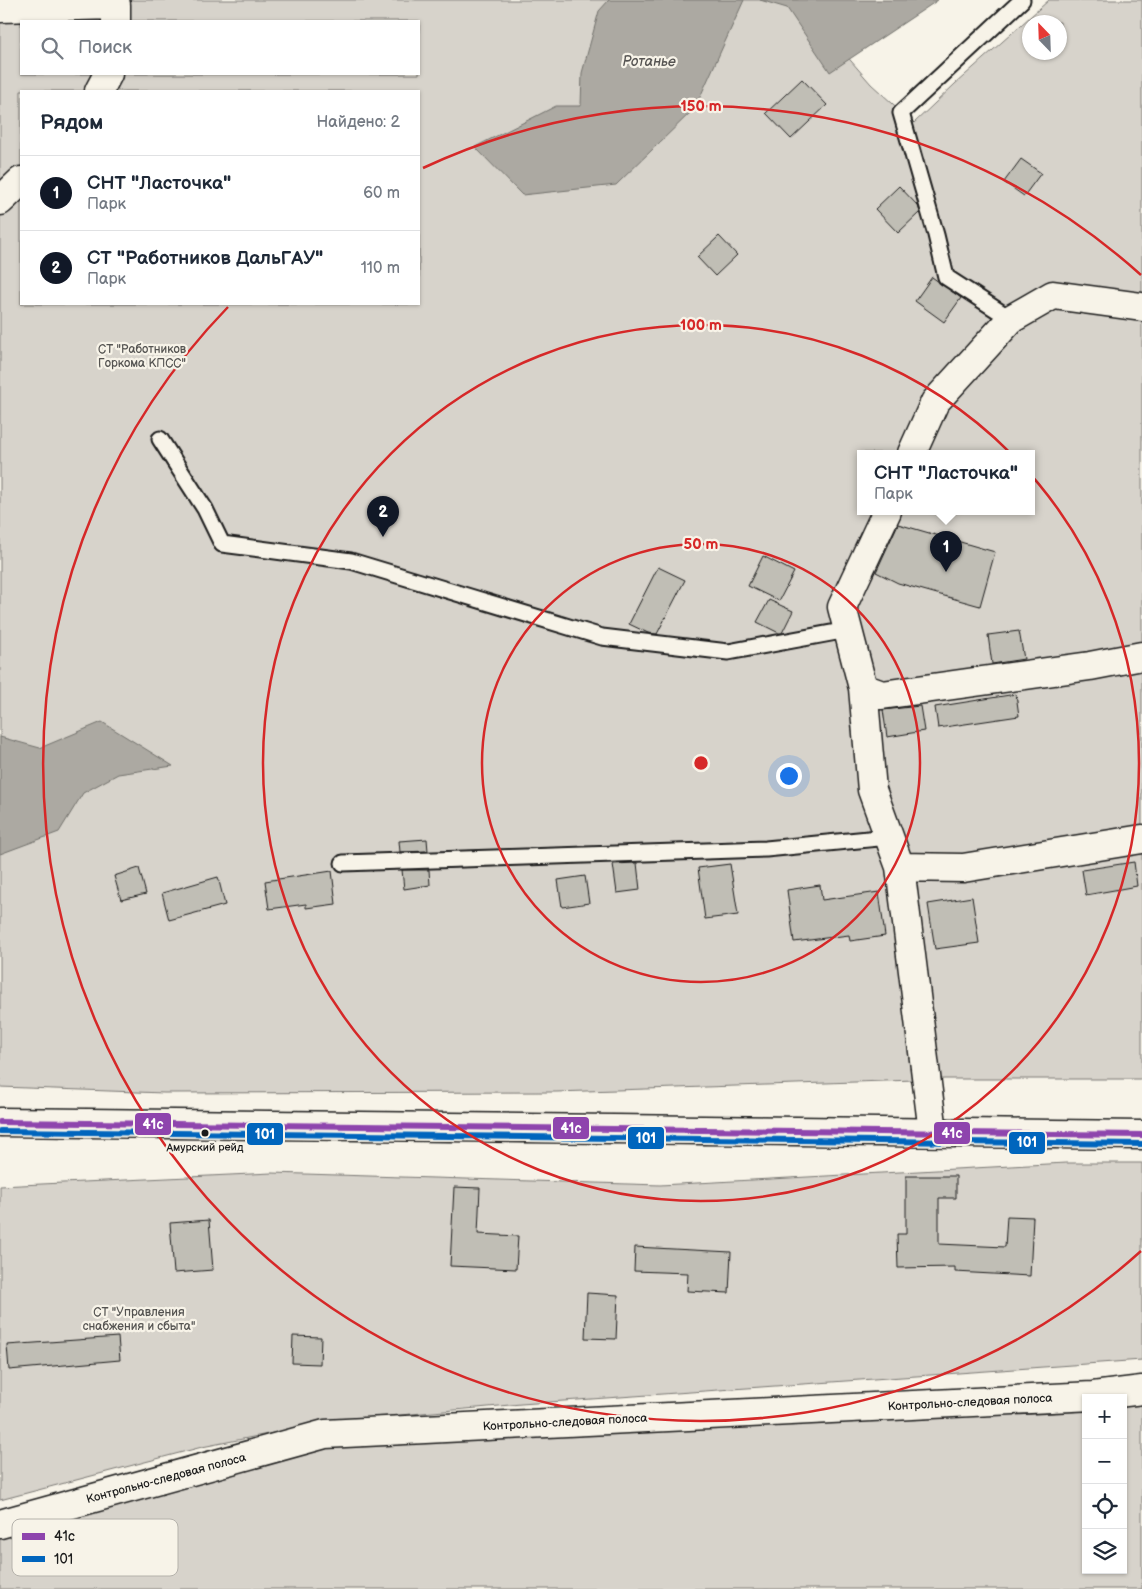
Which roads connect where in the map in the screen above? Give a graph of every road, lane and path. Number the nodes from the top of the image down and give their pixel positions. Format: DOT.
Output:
graph roads {
  1 [pos="1022,0"];
  2 [pos="0,8"];
  3 [pos="116,20"];
  4 [pos="107,75"];
  5 [pos="100,90"];
  6 [pos="20,182"];
  7 [pos="0,201"];
  8 [pos="1142,307"];
  9 [pos="1011,319"];
  10 [pos="160,439"];
  11 [pos="913,450"];
  12 [pos="885,515"];
  13 [pos="847,630"];
  14 [pos="1142,656"];
  15 [pos="863,688"];
  16 [pos="889,837"];
  17 [pos="1142,839"];
  18 [pos="343,863"];
  19 [pos="900,867"];
  20 [pos="0,1122"];
  21 [pos="933,1132"];
  22 [pos="1142,1135"];
  23 [pos="1142,1390"];
  24 [pos="18,1519"];
  1 -- 9 [label="lane"];
  2 -- 3 [label="street"];
  4 -- 5 [label="street"];
  6 -- 7 [label="street"];
  8 -- 9 [label="street"];
  9 -- 11 [label="street"];
  10 -- 13 [label="lane"];
  12 -- 13 [label="street"];
  13 -- 15 [label="street"];
  14 -- 15 [label="street"];
  15 -- 16 [label="street"];
  16 -- 18 [label="lane"];
  16 -- 19 [label="street"];
  17 -- 19 [label="street"];
  19 -- 21 [label="street"];
  20 -- 21 [label="street"];
  21 -- 22 [label="street"];
  23 -- 24 [label="street, Контрольно-следовая полоса"];
}
